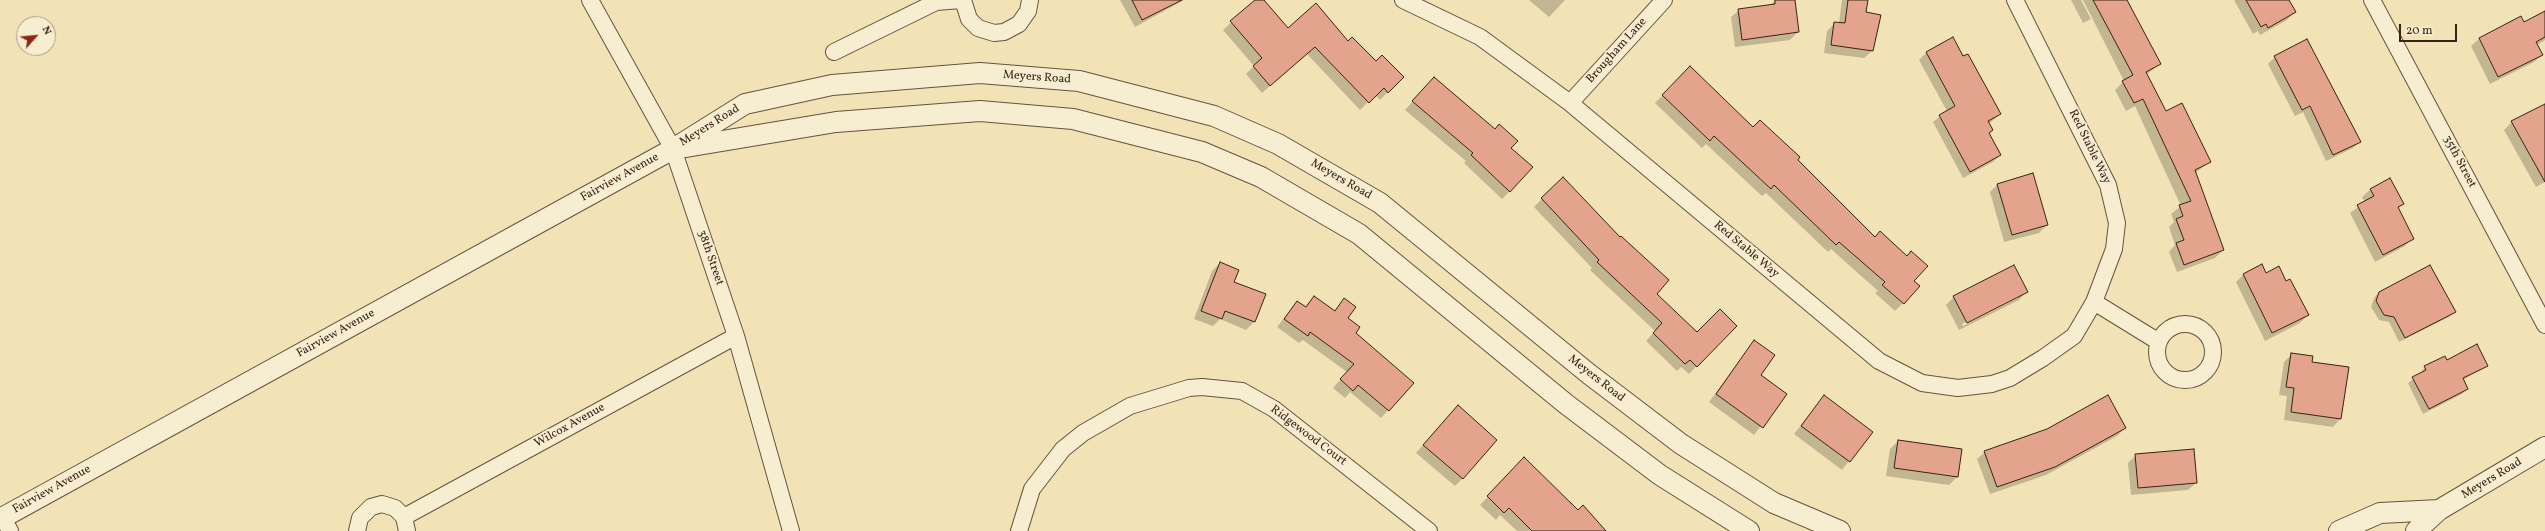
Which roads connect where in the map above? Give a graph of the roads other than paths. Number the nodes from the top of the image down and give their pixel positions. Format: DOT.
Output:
graph roads {
  1 [pos="590,0"];
  2 [pos="962,0"];
  3 [pos="1030,0"];
  4 [pos="1402,0"];
  5 [pos="1664,0"];
  6 [pos="2015,0"];
  7 [pos="2372,0"];
  8 [pos="834,52"];
  9 [pos="1570,103"];
  10 [pos="672,149"];
  11 [pos="2094,302"];
  12 [pos="2545,325"];
  13 [pos="736,336"];
  14 [pos="2159,342"];
  15 [pos="2545,447"];
  16 [pos="2438,510"];
  17 [pos="3,520"];
  18 [pos="405,524"];
  19 [pos="357,531"];
  20 [pos="791,531"];
  21 [pos="1019,531"];
  22 [pos="1429,531"];
  23 [pos="1749,531"];
  24 [pos="1840,531"];
  25 [pos="2339,531"];
  26 [pos="2416,531"];
  1 -- 10 [label="street, 38th Street"];
  2 -- 3 [label="street"];
  2 -- 8 [label="street"];
  4 -- 9 [label="street, Red Stable Way"];
  5 -- 9 [label="street, Brougham Lane"];
  6 -- 11 [label="street, Red Stable Way"];
  7 -- 12 [label="street, 35th Street"];
  9 -- 11 [label="street, Red Stable Way"];
  10 -- 13 [label="street, 38th Street"];
  10 -- 17 [label="street, Fairview Avenue"];
  10 -- 23 [label="street, Meyers Road"];
  10 -- 24 [label="street, Meyers Road"];
  11 -- 14 [label="street"];
  13 -- 18 [label="street, Wilcox Avenue"];
  13 -- 20 [label="street, 38th Street"];
  15 -- 16 [label="street, Meyers Road"];
  16 -- 25 [label="street, Meyers Road"];
  16 -- 26 [label="street, Meyers Road"];
  18 -- 19 [label="street, Wilcox Avenue"];
  21 -- 22 [label="street, Ridgewood Court"];
}
